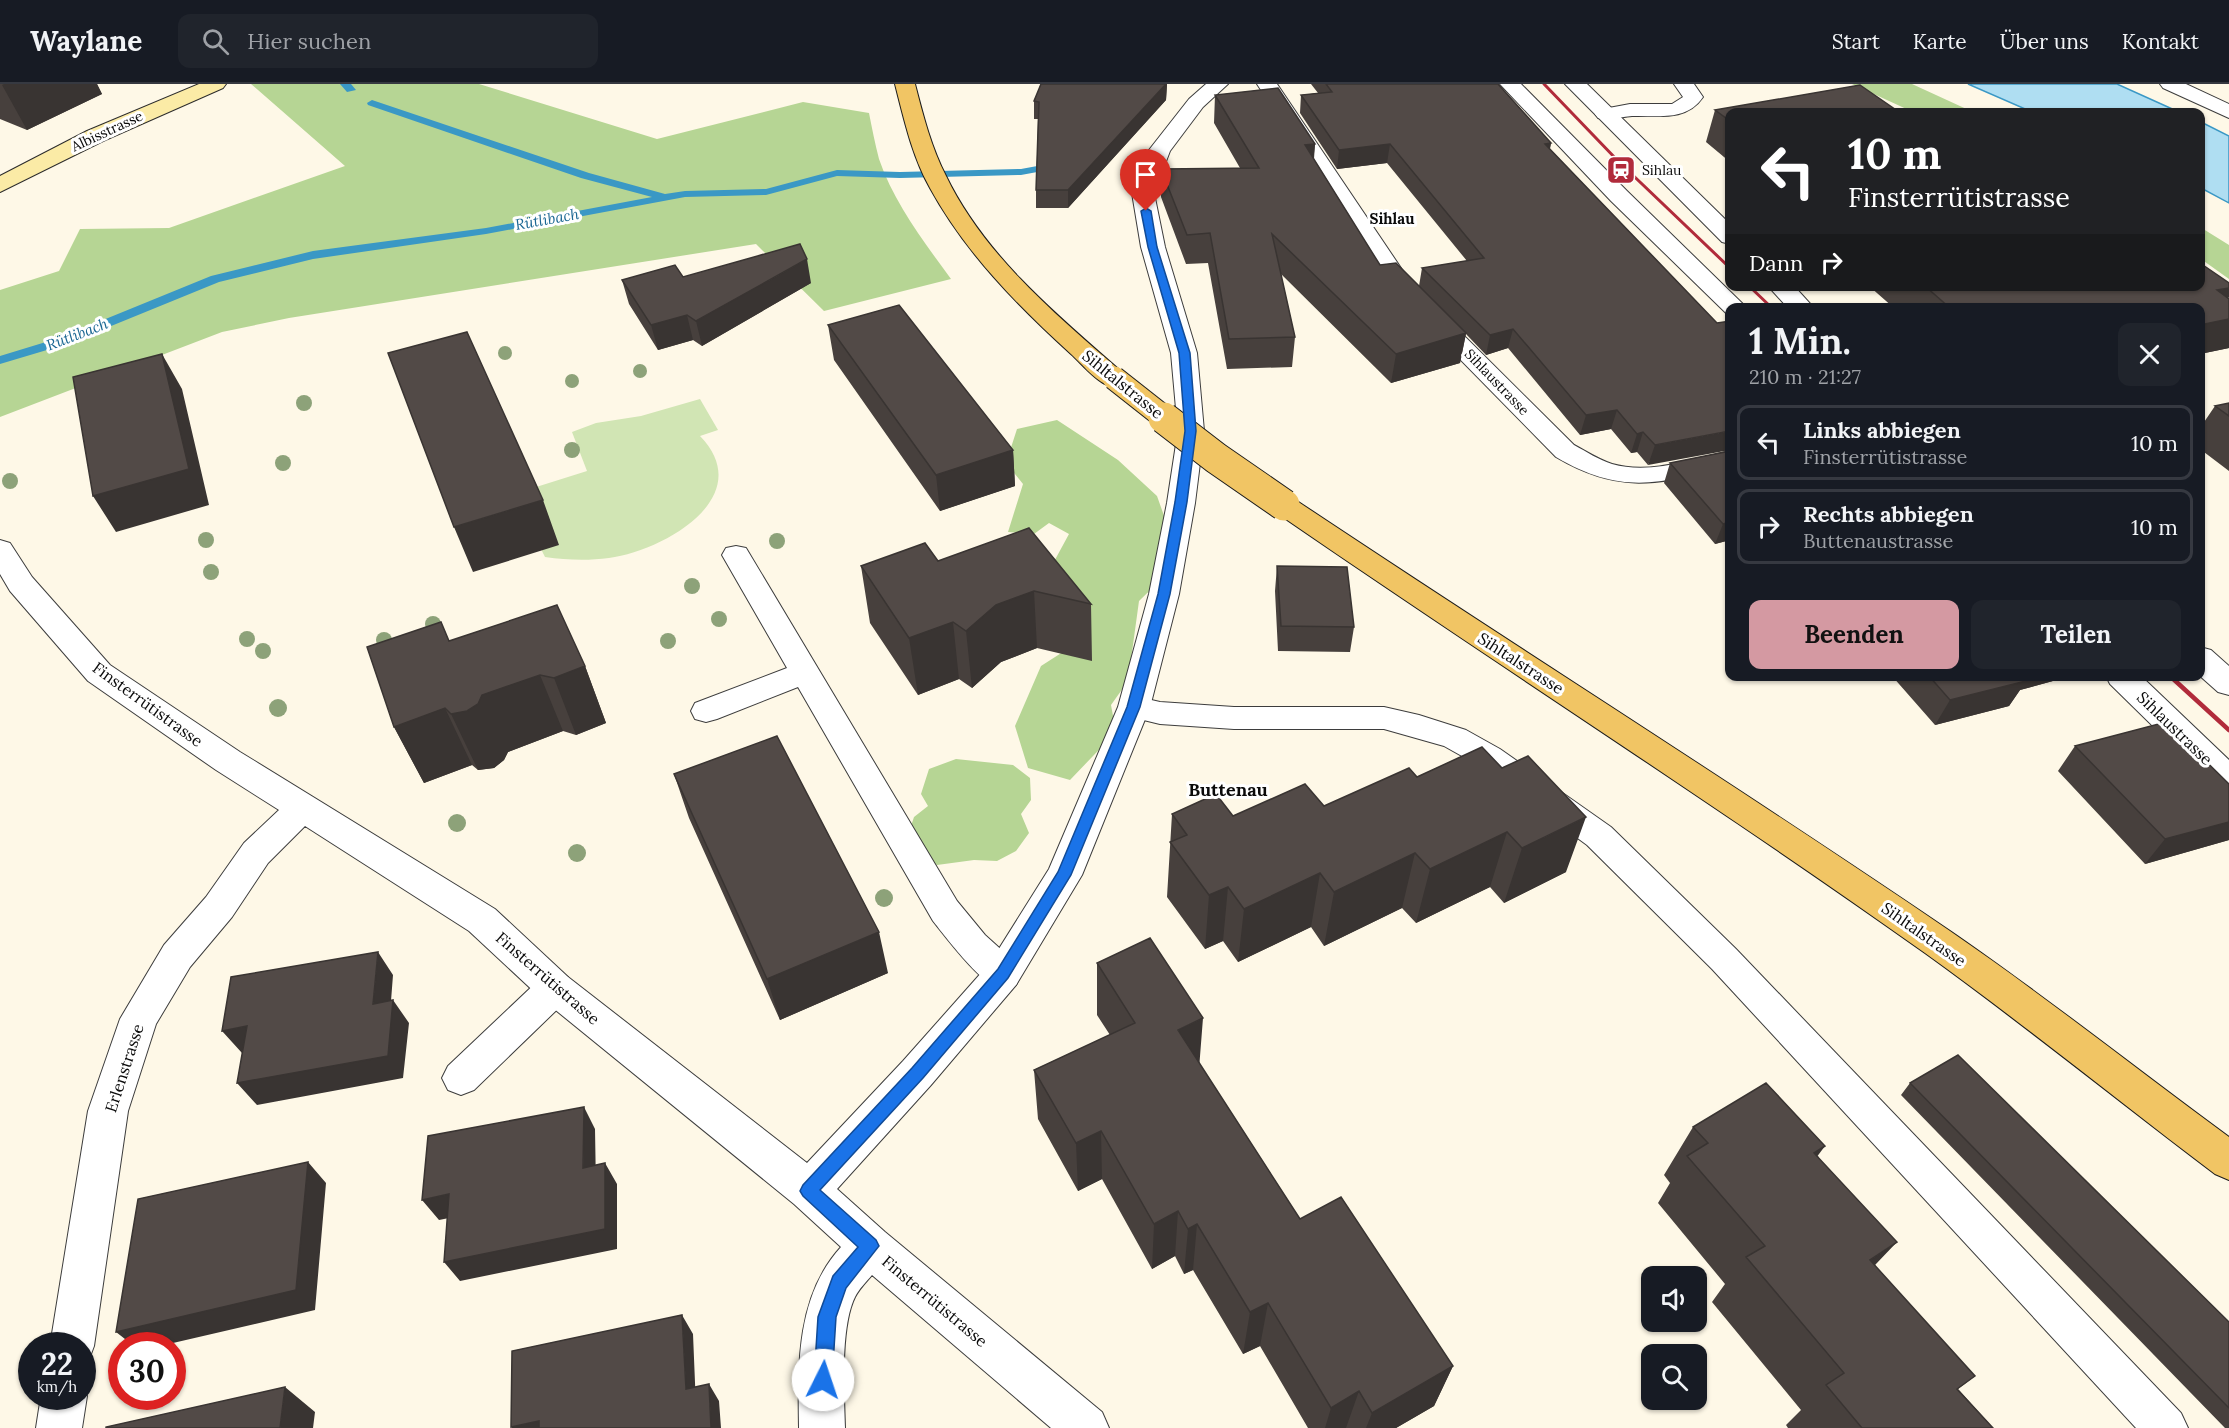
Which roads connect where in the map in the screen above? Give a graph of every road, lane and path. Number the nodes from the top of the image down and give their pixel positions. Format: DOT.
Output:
graph roads {
  1 [pos="216,84"];
  2 [pos="905,84"];
  3 [pos="1218,84"];
  4 [pos="1267,84"];
  5 [pos="1510,84"];
  6 [pos="1575,84"];
  7 [pos="1684,84"];
  8 [pos="2170,84"];
  9 [pos="2229,112"];
  10 [pos="1605,114"];
  11 [pos="0,185"];
  12 [pos="1725,232"];
  13 [pos="1785,291"];
  14 [pos="1731,303"];
  15 [pos="1797,303"];
  16 [pos="1725,460"];
  17 [pos="0,550"];
  18 [pos="736,555"];
  19 [pos="2205,662"];
  20 [pos="805,673"];
  21 [pos="2126,681"];
  22 [pos="2229,684"];
  23 [pos="1134,707"];
  24 [pos="706,711"];
  25 [pos="2229,780"];
  26 [pos="302,808"];
  27 [pos="1003,974"];
  28 [pos="555,988"];
  29 [pos="461,1078"];
  30 [pos="2229,1161"];
  31 [pos="809,1191"];
  32 [pos="870,1246"];
  33 [pos="74,1332"];
  34 [pos="62,1410"];
  35 [pos="59,1428"];
  36 [pos="822,1428"];
  37 [pos="1086,1428"];
  38 [pos="2166,1428"];
  1 -- 11 [label="main road, Albisstrasse"];
  2 -- 30 [label="main road, Sihltalstrasse, bridge"];
  3 -- 23 [label="street"];
  4 -- 16 [label="lane, Sihlaustrasse"];
  5 -- 14 [label="street"];
  6 -- 10 [label="street"];
  7 -- 10 [label="lane"];
  8 -- 9 [label="lane"];
  10 -- 12 [label="street"];
  13 -- 15 [label="street"];
  17 -- 26 [label="street, Finsterrütistrasse"];
  18 -- 20 [label="lane"];
  19 -- 22 [label="street"];
  20 -- 24 [label="lane"];
  20 -- 27 [label="lane"];
  21 -- 25 [label="street, Sihlaustrasse"];
  23 -- 27 [label="street"];
  23 -- 38 [label="lane"];
  26 -- 28 [label="street, Finsterrütistrasse"];
  26 -- 33 [label="street, Erlenstrasse"];
  27 -- 31 [label="street"];
  28 -- 29 [label="lane"];
  28 -- 31 [label="street, Finsterrütistrasse"];
  31 -- 32 [label="street, Finsterrütistrasse"];
  32 -- 36 [label="street"];
  32 -- 37 [label="street, Finsterrütistrasse"];
  34 -- 35 [label="street"];
}
